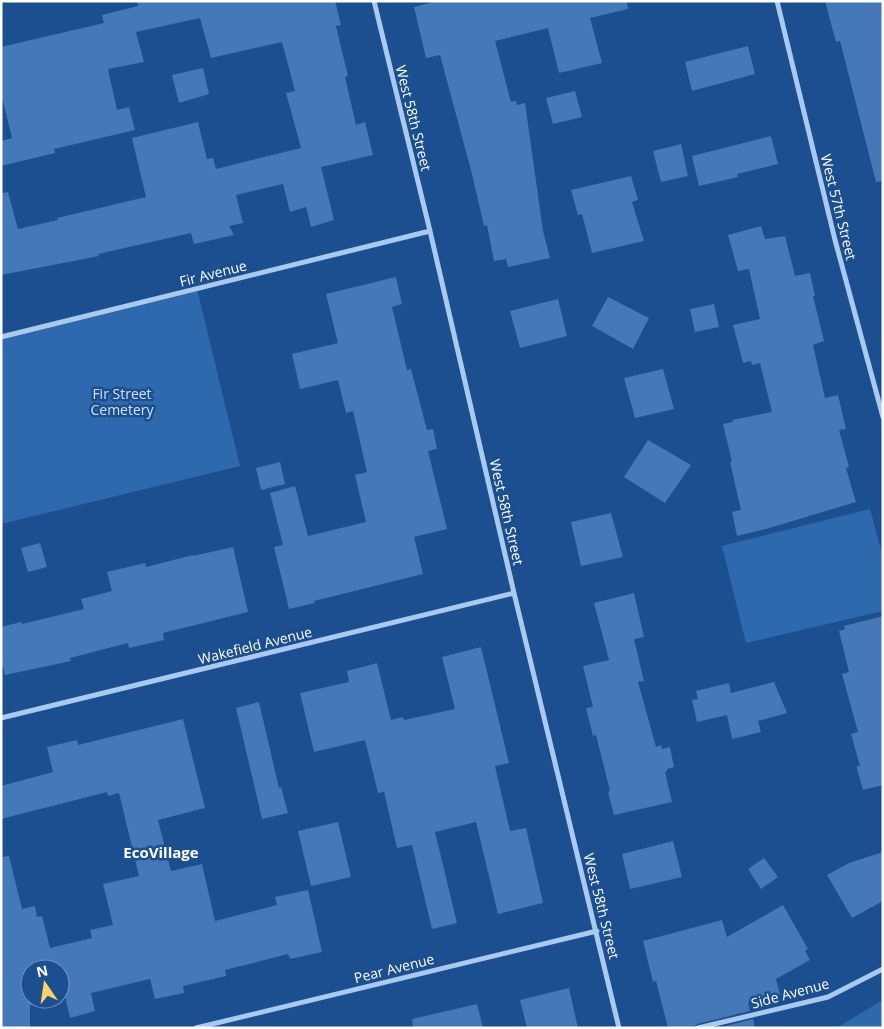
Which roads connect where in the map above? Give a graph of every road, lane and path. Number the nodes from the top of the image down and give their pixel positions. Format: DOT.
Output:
graph roads {
  1 [pos="374,1"];
  2 [pos="777,1"];
  3 [pos="430,230"];
  4 [pos="1,337"];
  5 [pos="883,417"];
  6 [pos="514,593"];
  7 [pos="1,718"];
  8 [pos="596,931"];
  9 [pos="883,969"];
  10 [pos="196,1028"];
  11 [pos="619,1028"];
  12 [pos="698,1028"];
  1 -- 3 [label="street, West 58th Street"];
  2 -- 5 [label="street, West 57th Street"];
  3 -- 4 [label="street, Fir Avenue"];
  3 -- 6 [label="street, West 58th Street"];
  6 -- 7 [label="street, Wakefield Avenue"];
  6 -- 8 [label="street, West 58th Street"];
  8 -- 10 [label="street, Pear Avenue"];
  8 -- 11 [label="street, West 58th Street"];
  9 -- 12 [label="street, Side Avenue"];
}
